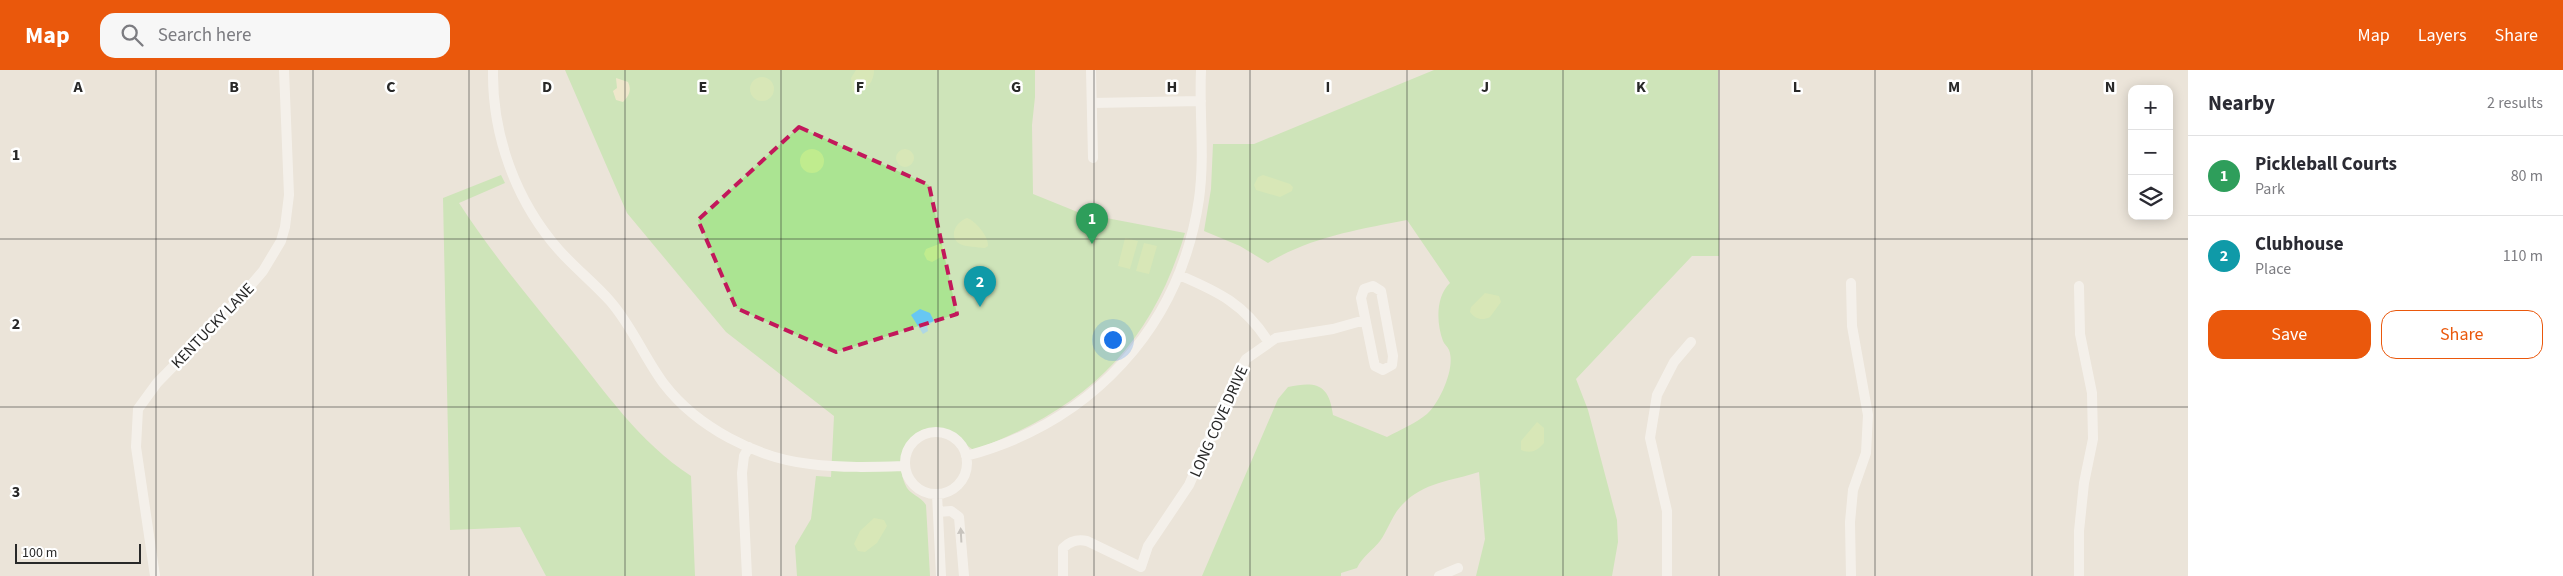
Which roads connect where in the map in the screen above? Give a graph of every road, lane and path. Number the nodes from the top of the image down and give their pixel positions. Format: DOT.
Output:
graph roads {
  1 [pos="284,70"];
  2 [pos="493,70"];
  3 [pos="1092,70"];
  4 [pos="1201,70"];
  5 [pos="1201,101"];
  6 [pos="1092,103"];
  7 [pos="1093,158"];
  8 [pos="1179,275"];
  9 [pos="1851,283"];
  10 [pos="2079,286"];
  11 [pos="1365,320"];
  12 [pos="1268,341"];
  13 [pos="1691,342"];
  14 [pos="749,446"];
  15 [pos="966,456"];
  16 [pos="904,466"];
  17 [pos="937,494"];
  18 [pos="938,512"];
  19 [pos="1458,568"];
  20 [pos="1139,572"];
  21 [pos="155,576"];
  22 [pos="747,576"];
  23 [pos="941,576"];
  24 [pos="964,576"];
  25 [pos="1063,576"];
  26 [pos="1439,576"];
  27 [pos="1667,576"];
  28 [pos="1851,576"];
  29 [pos="2079,576"];
  1 -- 21 [label="street, KENTUCKY LANE"];
  2 -- 14 [label="street"];
  3 -- 6 [label="street"];
  4 -- 5 [label="street"];
  5 -- 6 [label="street"];
  5 -- 8 [label="street"];
  6 -- 7 [label="street"];
  8 -- 12 [label="street"];
  8 -- 15 [label="street"];
  9 -- 28 [label="street"];
  10 -- 29 [label="street"];
  11 -- 11 [label="street"];
  11 -- 12 [label="street, LONG COVE DRIVE"];
  12 -- 20 [label="street, LONG COVE DRIVE"];
  13 -- 27 [label="street"];
  14 -- 16 [label="street"];
  14 -- 22 [label="street"];
  15 -- 16 [label="street"];
  15 -- 17 [label="street"];
  16 -- 17 [label="street"];
  17 -- 18 [label="street"];
  18 -- 23 [label="street"];
  24 -- 18 [label="street, one-way"];
  19 -- 26 [label="street"];
  20 -- 25 [label="street, LONG COVE DRIVE"];
}
